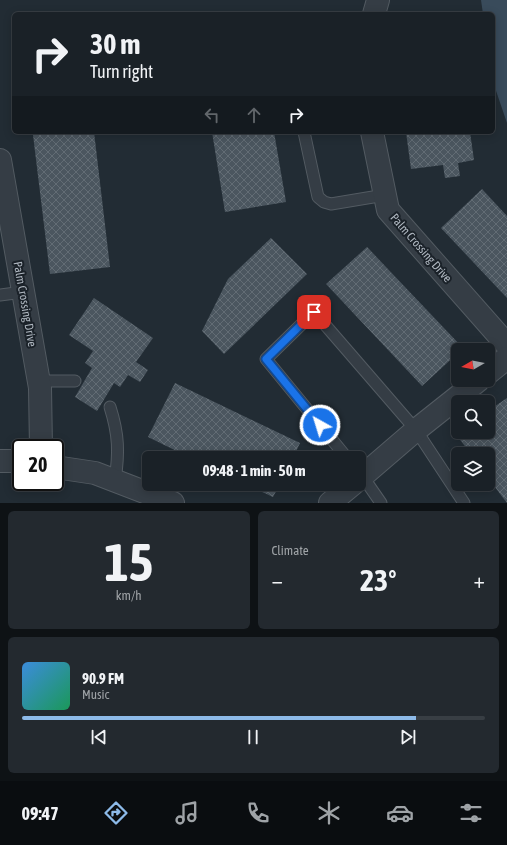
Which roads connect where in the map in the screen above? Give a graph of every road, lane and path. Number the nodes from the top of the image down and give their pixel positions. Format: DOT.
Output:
graph roads {
  1 [pos="378,0"];
  2 [pos="375,12"];
  3 [pos="304,134"];
  4 [pos="372,134"];
  5 [pos="0,160"];
  6 [pos="385,195"];
  7 [pos="23,292"];
  8 [pos="0,295"];
  9 [pos="507,346"];
  10 [pos="507,358"];
  11 [pos="495,367"];
  12 [pos="39,381"];
  13 [pos="75,381"];
  14 [pos="470,387"];
  15 [pos="110,407"];
  16 [pos="416,430"];
  17 [pos="41,439"];
  18 [pos="341,451"];
  19 [pos="0,461"];
  20 [pos="12,461"];
  21 [pos="64,468"];
  22 [pos="366,471"];
  23 [pos="116,481"];
  24 [pos="366,487"];
  25 [pos="343,491"];
  26 [pos="170,502"];
  27 [pos="330,503"];
  28 [pos="381,503"];
  29 [pos="464,503"];
  1 -- 2 [label="street"];
  3 -- 6 [label="lane"];
  4 -- 6 [label="street, Palm Crossing Drive"];
  5 -- 7 [label="street, Palm Crossing Drive"];
  6 -- 9 [label="street, Palm Crossing Drive"];
  7 -- 8 [label="lane"];
  7 -- 12 [label="street, Palm Crossing Drive"];
  10 -- 11 [label="street"];
  12 -- 13 [label="lane"];
  12 -- 17 [label="street, Palm Crossing Drive"];
  14 -- 16 [label="street"];
  15 -- 23 [label="lane"];
  16 -- 18 [label="lane"];
  16 -- 22 [label="street"];
  16 -- 29 [label="lane"];
  19 -- 20 [label="street"];
  21 -- 23 [label="street"];
  23 -- 26 [label="street"];
  24 -- 28 [label="lane"];
  25 -- 27 [label="street"];
}
